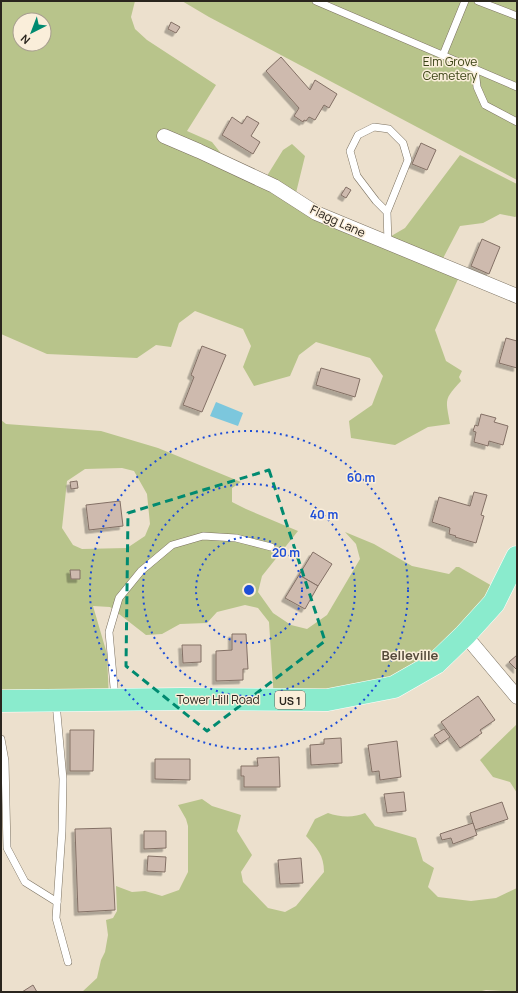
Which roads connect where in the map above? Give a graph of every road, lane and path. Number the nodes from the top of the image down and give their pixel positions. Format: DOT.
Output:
graph roads {
  1 [pos="316,1"];
  2 [pos="337,1"];
  3 [pos="465,1"];
  4 [pos="478,1"];
  5 [pos="334,9"];
  6 [pos="516,13"];
  7 [pos="443,55"];
  8 [pos="475,69"];
  9 [pos="517,87"];
  10 [pos="517,122"];
  11 [pos="164,136"];
  12 [pos="386,212"];
  13 [pos="388,243"];
  14 [pos="517,296"];
  15 [pos="271,547"];
  16 [pos="517,557"];
  17 [pos="466,635"];
  18 [pos="517,697"];
  19 [pos="115,700"];
  20 [pos="1,701"];
  21 [pos="56,701"];
  22 [pos="1,739"];
  23 [pos="58,902"];
  24 [pos="68,962"];
  1 -- 5 [label="lane"];
  2 -- 5 [label="lane"];
  3 -- 7 [label="lane"];
  4 -- 6 [label="lane"];
  5 -- 7 [label="lane"];
  7 -- 8 [label="lane"];
  8 -- 9 [label="lane"];
  8 -- 10 [label="lane"];
  11 -- 13 [label="street, Flagg Lane"];
  12 -- 12 [label="lane"];
  12 -- 13 [label="lane"];
  13 -- 14 [label="street, Flagg Lane"];
  15 -- 19 [label="lane"];
  16 -- 17 [label="main road, Tower Hill Road / US 1"];
  17 -- 18 [label="street"];
  17 -- 19 [label="main road, Tower Hill Road / US 1"];
  19 -- 21 [label="main road, Tower Hill Road / US 1"];
  20 -- 21 [label="main road, Tower Hill Road / US 1"];
  21 -- 23 [label="lane"];
  22 -- 23 [label="lane"];
  23 -- 24 [label="lane"];
}
